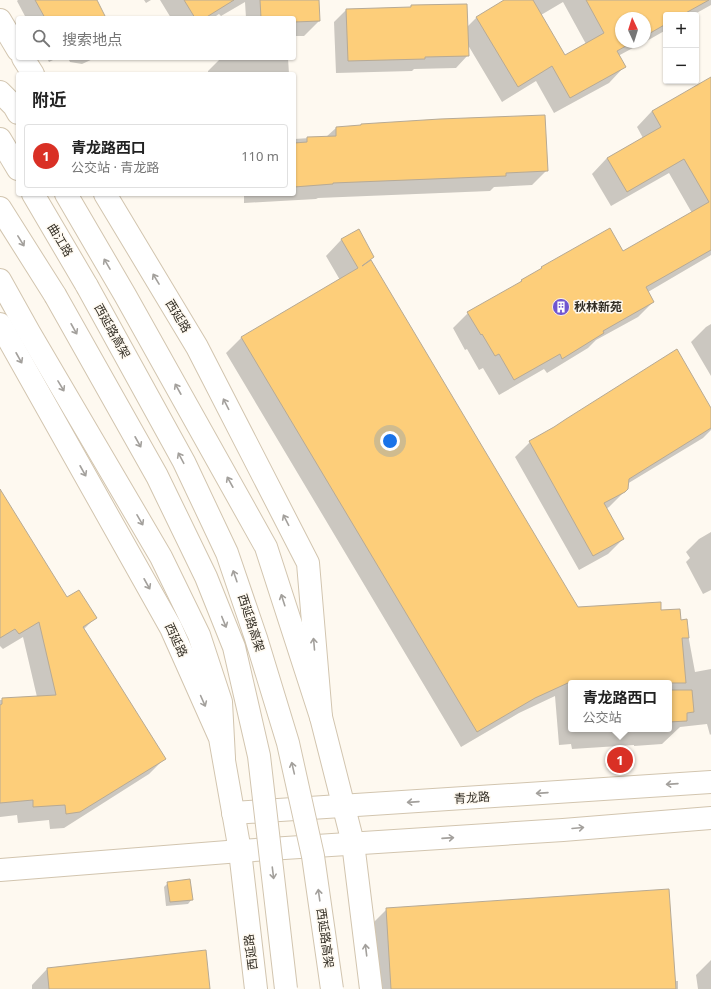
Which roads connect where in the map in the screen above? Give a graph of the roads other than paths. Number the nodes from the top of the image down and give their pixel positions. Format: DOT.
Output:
graph roads {
  1 [pos="0,20"];
  2 [pos="16,47"];
  3 [pos="24,60"];
  4 [pos="32,72"];
  5 [pos="0,92"];
  6 [pos="16,110"];
  7 [pos="0,139"];
  8 [pos="16,166"];
  9 [pos="34,196"];
  10 [pos="67,196"];
  11 [pos="106,196"];
  12 [pos="0,208"];
  13 [pos="0,280"];
  14 [pos="87,286"];
  15 [pos="0,324"];
  16 [pos="321,717"];
  17 [pos="224,758"];
  18 [pos="711,782"];
  19 [pos="344,806"];
  20 [pos="233,813"];
  21 [pos="711,818"];
  22 [pos="353,843"];
  23 [pos="240,851"];
  24 [pos="0,870"];
  25 [pos="256,989"];
  26 [pos="286,989"];
  27 [pos="332,989"];
  28 [pos="371,989"];
  1 -- 2 [label="main road"];
  3 -- 4 [label="main road"];
  5 -- 6 [label="main road"];
  7 -- 8 [label="main road"];
  9 -- 14 [label="main road, 曲江路"];
  16 -- 10 [label="main road, one-way"];
  16 -- 11 [label="main road, 西延路, one-way"];
  12 -- 26 [label="main road, 西延路高架, one-way, bridge"];
  13 -- 17 [label="main road, one-way"];
  27 -- 14 [label="main road, 西延路高架, one-way, bridge"];
  15 -- 17 [label="main road, 西延路, one-way"];
  16 -- 19 [label="main road, 西延路"];
  17 -- 20 [label="main road, 西延路"];
  18 -- 19 [label="main road, 青龙路, one-way"];
  19 -- 20 [label="main road, 青龙路"];
  19 -- 22 [label="main road"];
  20 -- 23 [label="main road, 西延路"];
  22 -- 21 [label="main road, one-way"];
  22 -- 23 [label="main road"];
  28 -- 22 [label="main road, one-way"];
  23 -- 24 [label="main road"];
  23 -- 25 [label="main road, 西延路"];
}
